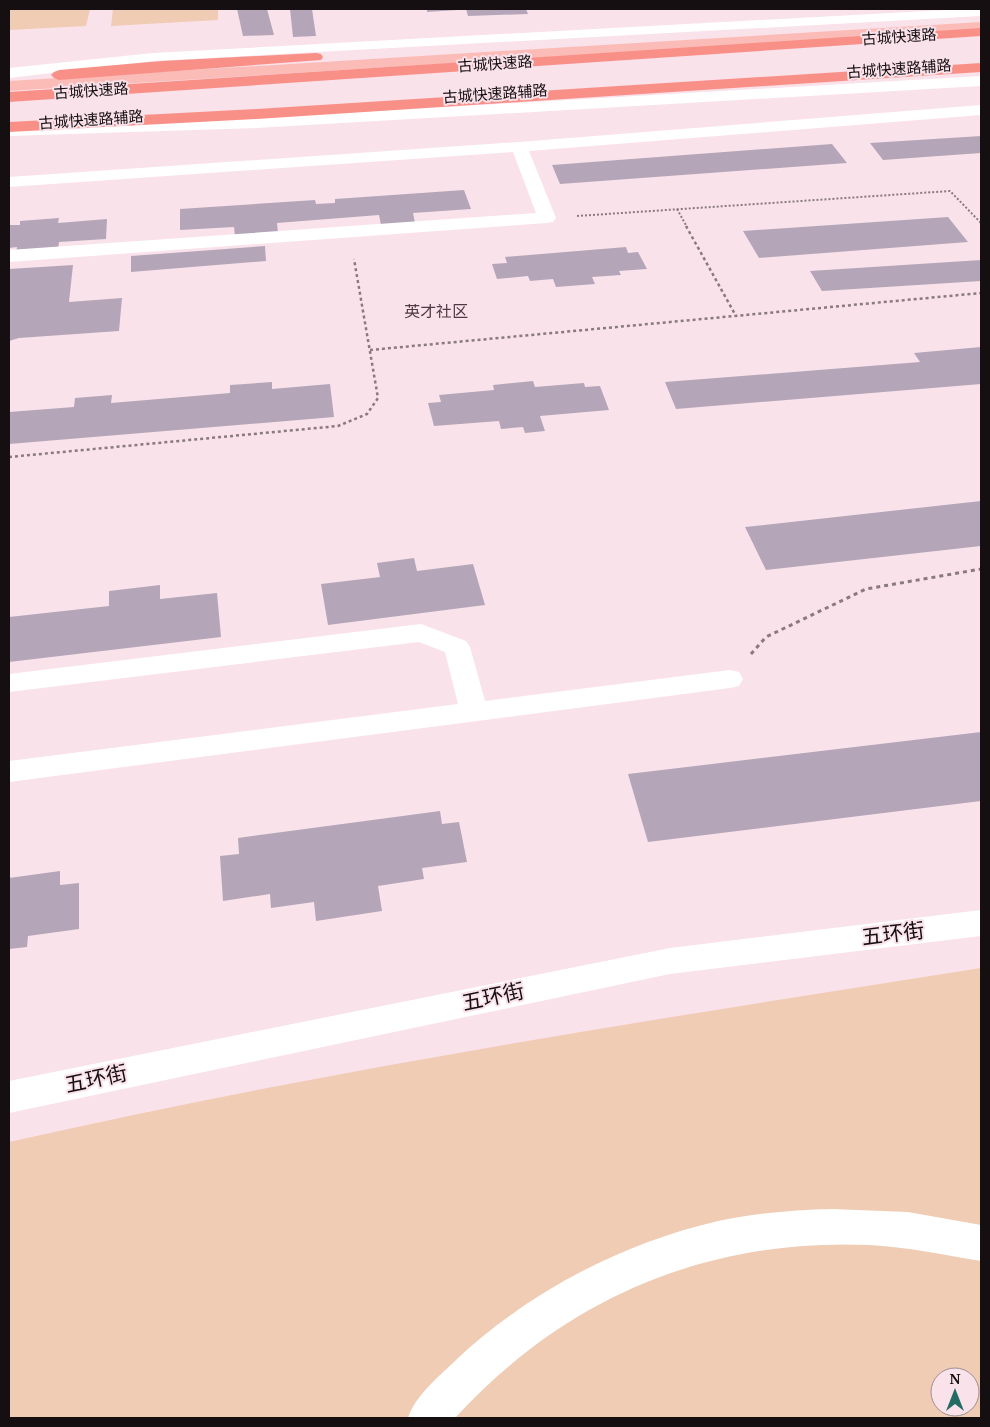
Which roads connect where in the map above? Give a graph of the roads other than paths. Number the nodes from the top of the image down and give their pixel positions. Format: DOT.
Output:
graph roads {
  1 [pos="981,12"];
  2 [pos="981,21"];
  3 [pos="981,26"];
  4 [pos="981,32"];
  5 [pos="981,58"];
  6 [pos="981,66"];
  7 [pos="9,73"];
  8 [pos="9,79"];
  9 [pos="981,81"];
  10 [pos="9,86"];
  11 [pos="9,97"];
  12 [pos="981,110"];
  13 [pos="9,117"];
  14 [pos="9,126"];
  15 [pos="9,131"];
  16 [pos="519,147"];
  17 [pos="9,182"];
  18 [pos="9,256"];
  19 [pos="730,679"];
  20 [pos="9,683"];
  21 [pos="474,712"];
  22 [pos="9,772"];
  23 [pos="981,923"];
  24 [pos="9,1097"];
  25 [pos="981,1243"];
  26 [pos="428,1418"];
  1 -- 7 [label="street"];
  2 -- 8 [label="highway"];
  3 -- 10 [label="main road"];
  4 -- 11 [label="highway, 古城快速路"];
  5 -- 13 [label="highway, 古城快速路"];
  6 -- 14 [label="main road, 古城快速路辅路"];
  6 -- 14 [label="highway"];
  9 -- 15 [label="street"];
  12 -- 16 [label="street"];
  16 -- 17 [label="street"];
  16 -- 18 [label="street"];
  19 -- 21 [label="street"];
  20 -- 21 [label="street"];
  21 -- 22 [label="street"];
  23 -- 24 [label="street, 五环街"];
  25 -- 26 [label="street"];
}
